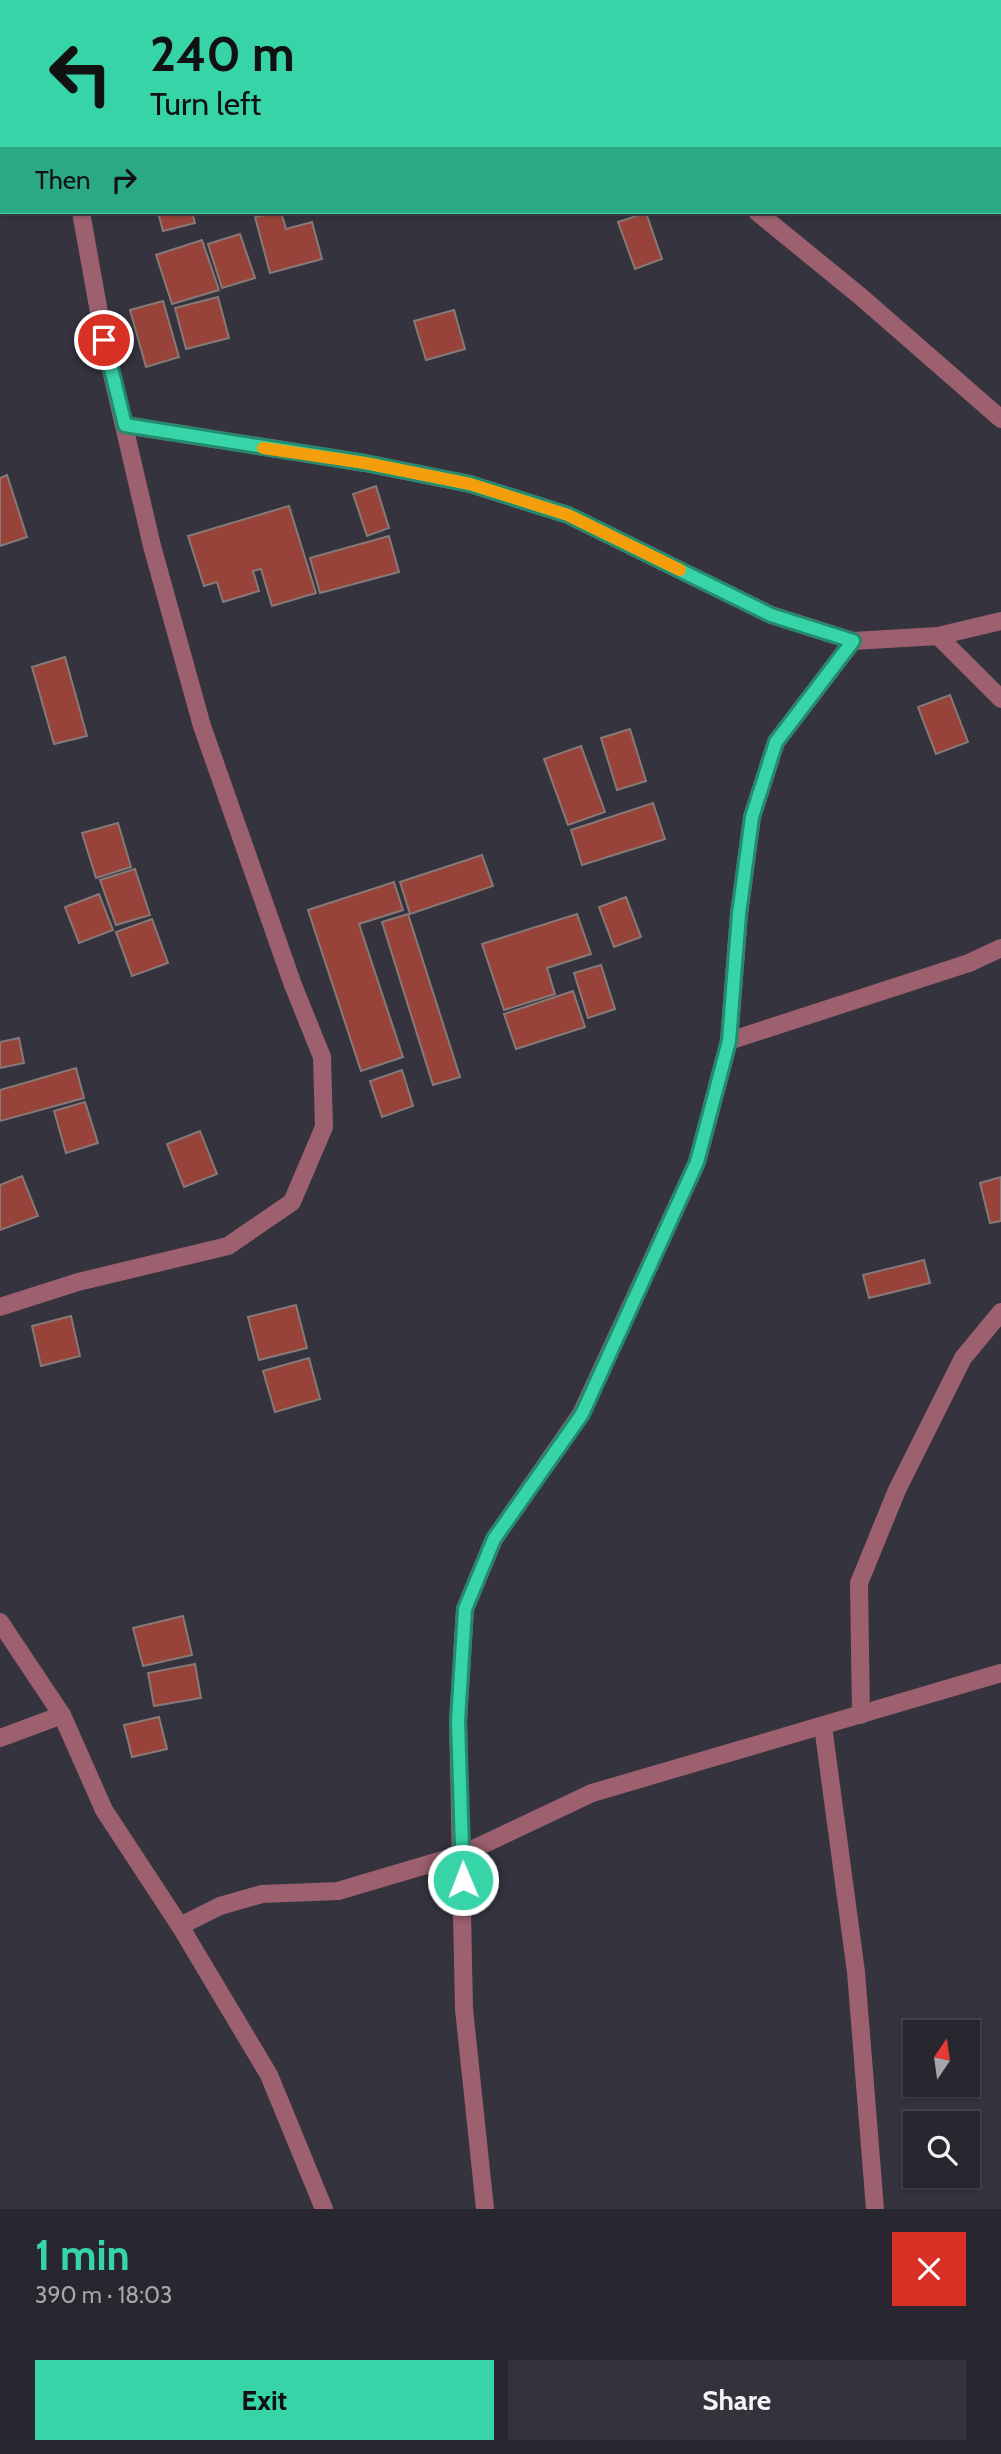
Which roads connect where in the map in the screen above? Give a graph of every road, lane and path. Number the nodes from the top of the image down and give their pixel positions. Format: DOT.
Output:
graph roads {
  1 [pos="81,214"];
  2 [pos="759,214"];
  3 [pos="1001,419"];
  4 [pos="125,425"];
  5 [pos="1001,621"];
  6 [pos="938,636"];
  7 [pos="853,641"];
  8 [pos="1001,699"];
  9 [pos="1001,948"];
  10 [pos="729,1041"];
  11 [pos="0,1307"];
  12 [pos="1001,1312"];
  13 [pos="0,1622"];
  14 [pos="1001,1673"];
  15 [pos="861,1715"];
  16 [pos="62,1716"];
  17 [pos="823,1726"];
  18 [pos="0,1738"];
  19 [pos="463,1854"];
  20 [pos="180,1926"];
  21 [pos="324,2209"];
  22 [pos="485,2209"];
  23 [pos="875,2209"];
  1 -- 4 [label="street"];
  2 -- 3 [label="street"];
  4 -- 7 [label="street"];
  4 -- 11 [label="street"];
  5 -- 6 [label="street"];
  6 -- 7 [label="street"];
  6 -- 8 [label="street"];
  7 -- 10 [label="street"];
  9 -- 10 [label="street"];
  10 -- 19 [label="street"];
  12 -- 15 [label="street"];
  13 -- 16 [label="street"];
  14 -- 15 [label="street"];
  15 -- 17 [label="street"];
  16 -- 18 [label="street"];
  16 -- 20 [label="street"];
  17 -- 19 [label="street"];
  17 -- 23 [label="street"];
  19 -- 20 [label="street"];
  19 -- 22 [label="street"];
  20 -- 21 [label="street"];
}
